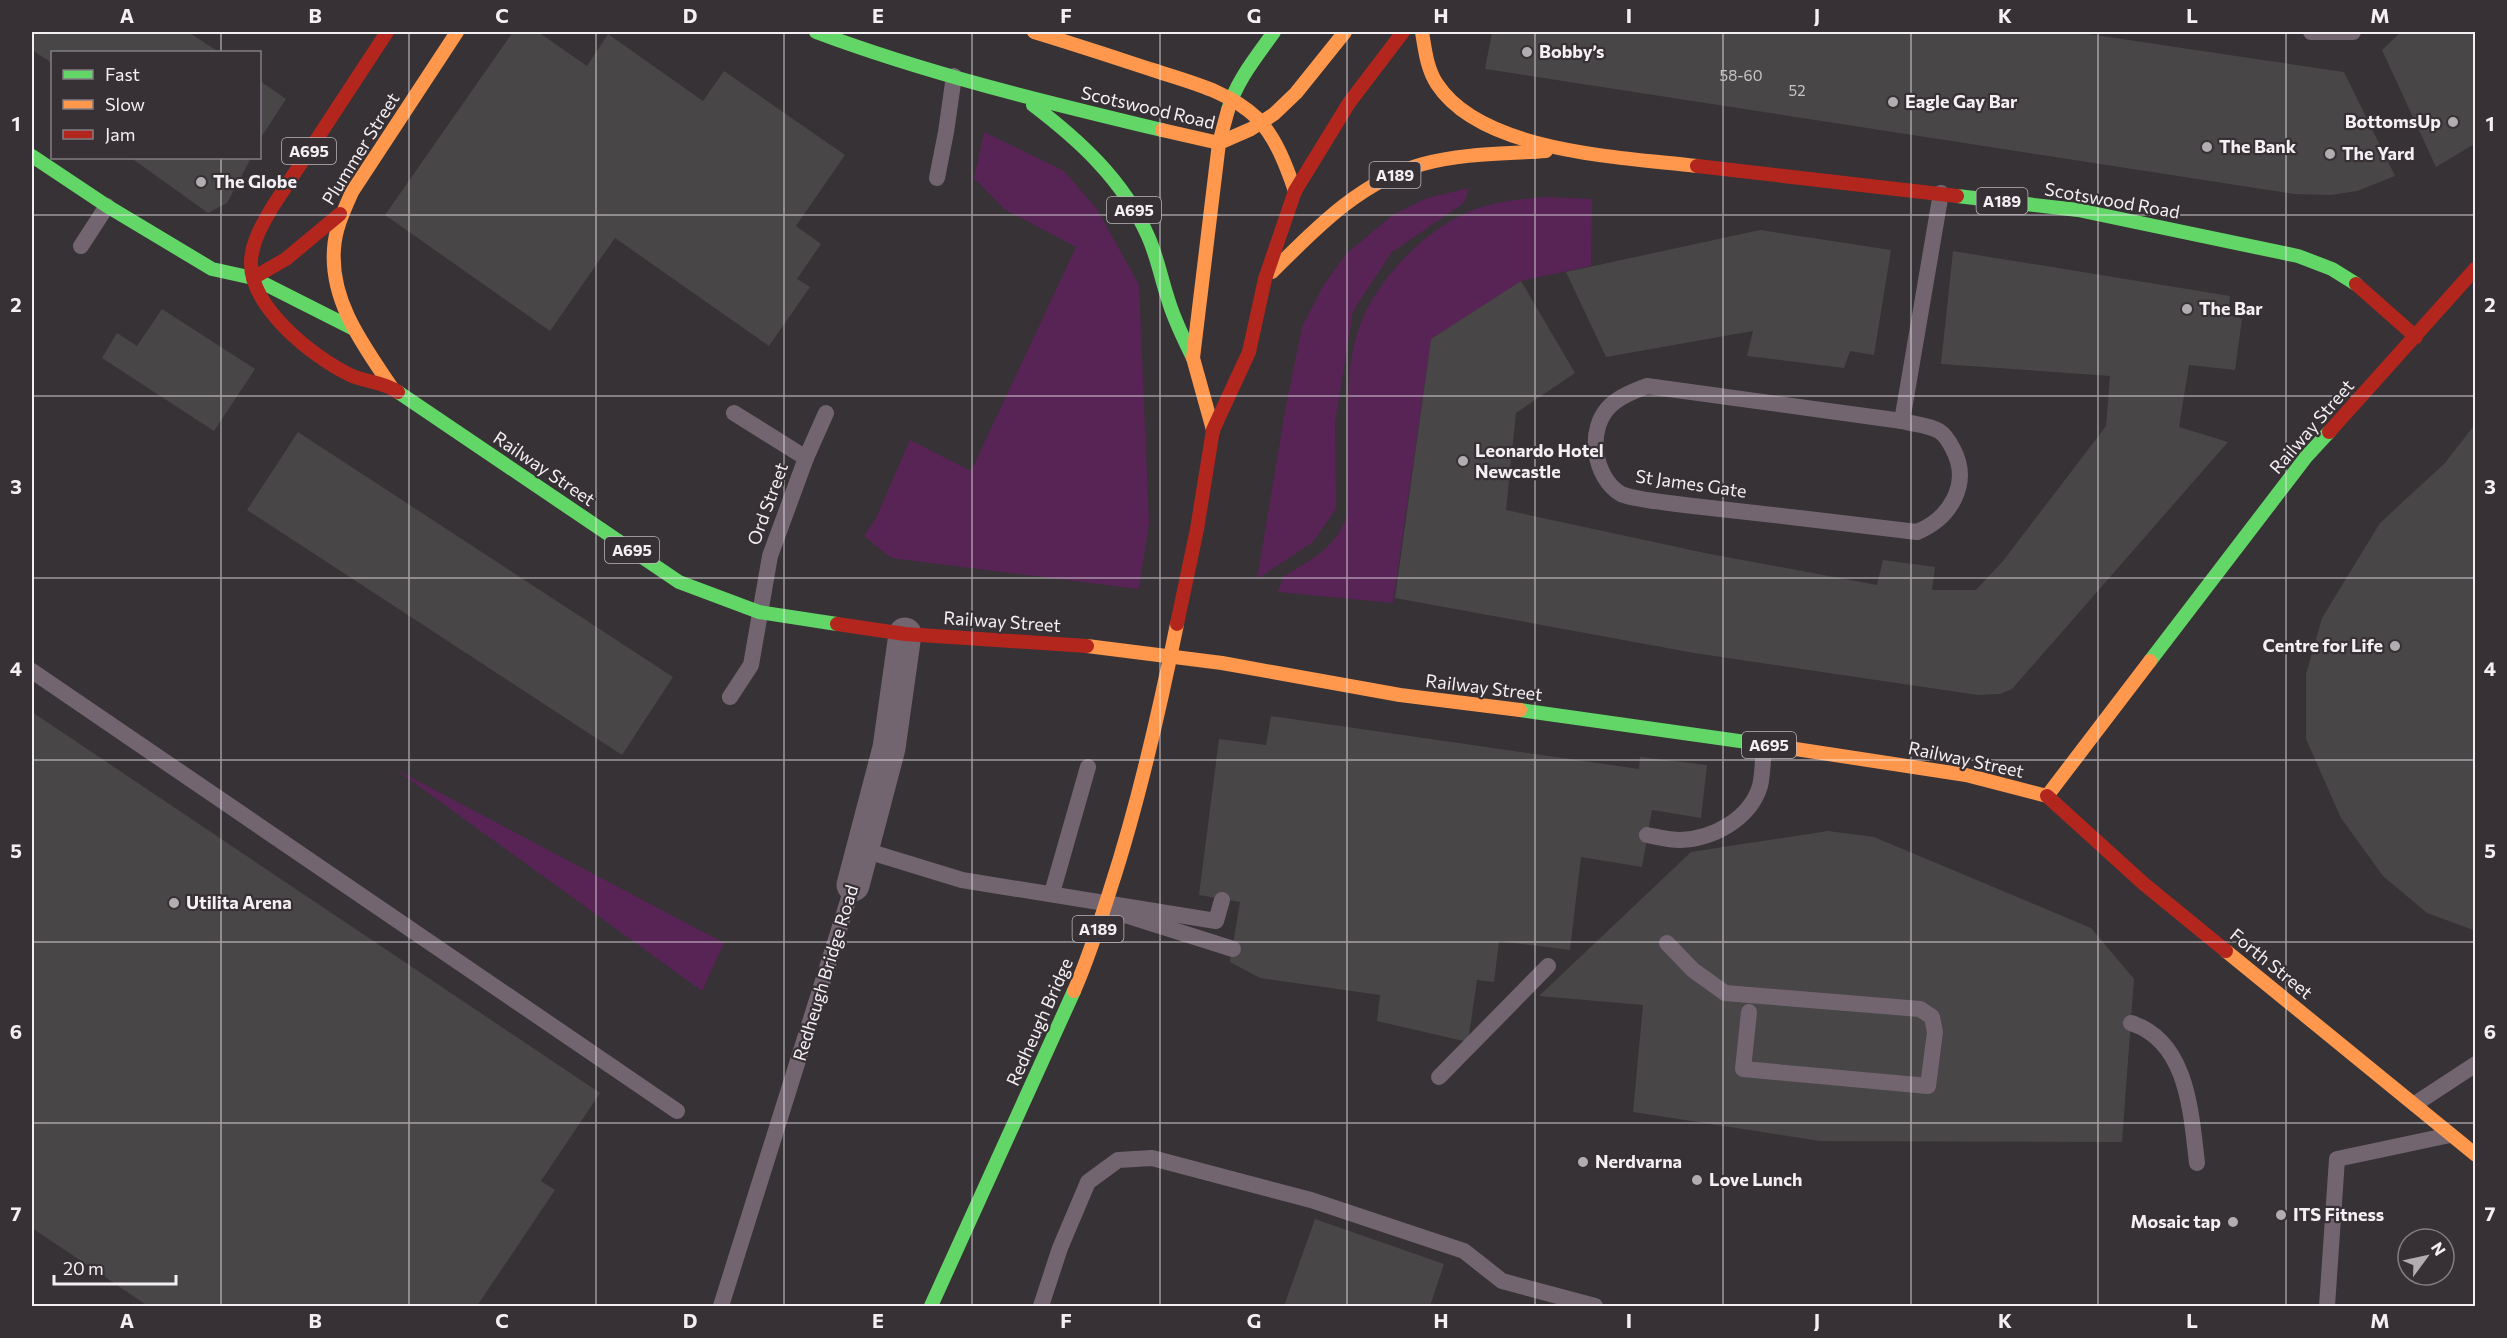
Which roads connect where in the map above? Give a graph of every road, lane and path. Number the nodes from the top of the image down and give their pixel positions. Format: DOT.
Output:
graph roads {
  1 [pos="387,32"];
  2 [pos="457,32"];
  3 [pos="816,32"];
  4 [pos="1034,32"];
  5 [pos="1274,32"];
  6 [pos="1345,32"];
  7 [pos="1403,32"];
  8 [pos="1422,32"];
  9 [pos="2311,32"];
  10 [pos="2353,32"];
  11 [pos="954,76"];
  12 [pos="1023,97"];
  13 [pos="1232,99"];
  14 [pos="1261,123"];
  15 [pos="1219,143"];
  16 [pos="1559,150"];
  17 [pos="32,156"];
  18 [pos="937,178"];
  19 [pos="1295,191"];
  20 [pos="1941,193"];
  21 [pos="107,206"];
  22 [pos="340,214"];
  23 [pos="81,246"];
  24 [pos="2475,268"];
  25 [pos="253,278"];
  26 [pos="1265,279"];
  27 [pos="354,329"];
  28 [pos="2416,337"];
  29 [pos="1193,358"];
  30 [pos="392,388"];
  31 [pos="734,413"];
  32 [pos="826,413"];
  33 [pos="1902,421"];
  34 [pos="1213,430"];
  35 [pos="806,458"];
  36 [pos="759,612"];
  37 [pos="904,634"];
  38 [pos="32,671"];
  39 [pos="730,697"];
  40 [pos="1764,744"];
  41 [pos="1088,767"];
  42 [pos="2047,796"];
  43 [pos="1647,835"];
  44 [pos="864,850"];
  45 [pos="853,885"];
  46 [pos="1052,893"];
  47 [pos="1222,900"];
  48 [pos="1667,943"];
  49 [pos="1233,949"];
  50 [pos="1548,966"];
  51 [pos="1749,1012"];
  52 [pos="2131,1023"];
  53 [pos="2475,1065"];
  54 [pos="1439,1077"];
  55 [pos="2415,1104"];
  56 [pos="677,1111"];
  57 [pos="2450,1135"];
  58 [pos="2475,1155"];
  59 [pos="2197,1163"];
  60 [pos="721,1306"];
  61 [pos="931,1306"];
  62 [pos="1041,1306"];
  63 [pos="1595,1306"];
  64 [pos="2327,1306"];
  1 -- 25 [label="main road, A695"];
  2 -- 22 [label="main road, Plummer Street / A695"];
  3 -- 11 [label="main road, Scotswood Road / A695"];
  4 -- 13 [label="main road, Scotswood Road"];
  5 -- 13 [label="main road, A189"];
  6 -- 14 [label="main road, Scotswood Road"];
  7 -- 19 [label="main road, A189"];
  8 -- 16 [label="main road, Scotswood Road / A189"];
  9 -- 10 [label="lane"];
  11 -- 12 [label="main road, Scotswood Road / A695"];
  11 -- 18 [label="lane"];
  12 -- 15 [label="main road, Scotswood Road / A695"];
  12 -- 29 [label="main road, Scotswood Road / A695"];
  13 -- 14 [label="main road, Scotswood Road"];
  13 -- 15 [label="main road, A189"];
  14 -- 15 [label="main road, Scotswood Road"];
  14 -- 19 [label="main road, Scotswood Road"];
  15 -- 29 [label="main road, A189"];
  16 -- 20 [label="main road, Scotswood Road / A189"];
  16 -- 26 [label="main road, Scotswood Road / A189"];
  17 -- 21 [label="main road"];
  19 -- 26 [label="main road, A189"];
  20 -- 28 [label="main road, Scotswood Road / A189"];
  20 -- 33 [label="lane"];
  21 -- 23 [label="lane"];
  21 -- 25 [label="main road"];
  22 -- 25 [label="main road"];
  22 -- 27 [label="main road, Plummer Street / A695"];
  24 -- 28 [label="main road, Railway Street"];
  25 -- 27 [label="main road"];
  25 -- 30 [label="main road, Railway Street / A695"];
  26 -- 34 [label="main road, A189"];
  27 -- 30 [label="main road, Railway Street / A695"];
  28 -- 42 [label="main road, Railway Street"];
  29 -- 34 [label="main road, A189"];
  30 -- 36 [label="main road, Railway Street / A695"];
  31 -- 35 [label="lane"];
  32 -- 35 [label="lane, Ord Street"];
  33 -- 33 [label="lane, St James Gate"];
  34 -- 61 [label="main road, Redheugh Bridge / A189, bridge"];
  35 -- 36 [label="lane, Ord Street"];
  36 -- 37 [label="main road, Railway Street / A695"];
  36 -- 39 [label="lane, Ord Street"];
  37 -- 40 [label="main road, Railway Street / A695"];
  37 -- 44 [label="street, Redheugh Bridge Road"];
  38 -- 56 [label="lane"];
  40 -- 42 [label="main road, Railway Street / A695"];
  40 -- 43 [label="lane"];
  41 -- 46 [label="lane"];
  42 -- 55 [label="main road, Forth Street"];
  44 -- 45 [label="street, Redheugh Bridge Road"];
  44 -- 46 [label="lane"];
  45 -- 60 [label="lane, Redheugh Bridge Road"];
  46 -- 47 [label="lane"];
  46 -- 49 [label="lane"];
  48 -- 51 [label="lane"];
  50 -- 54 [label="lane"];
  52 -- 59 [label="lane"];
  53 -- 55 [label="lane"];
  55 -- 57 [label="main road, Forth Street"];
  57 -- 58 [label="main road, Forth Street"];
  57 -- 64 [label="lane"];
  62 -- 63 [label="lane"];
}
